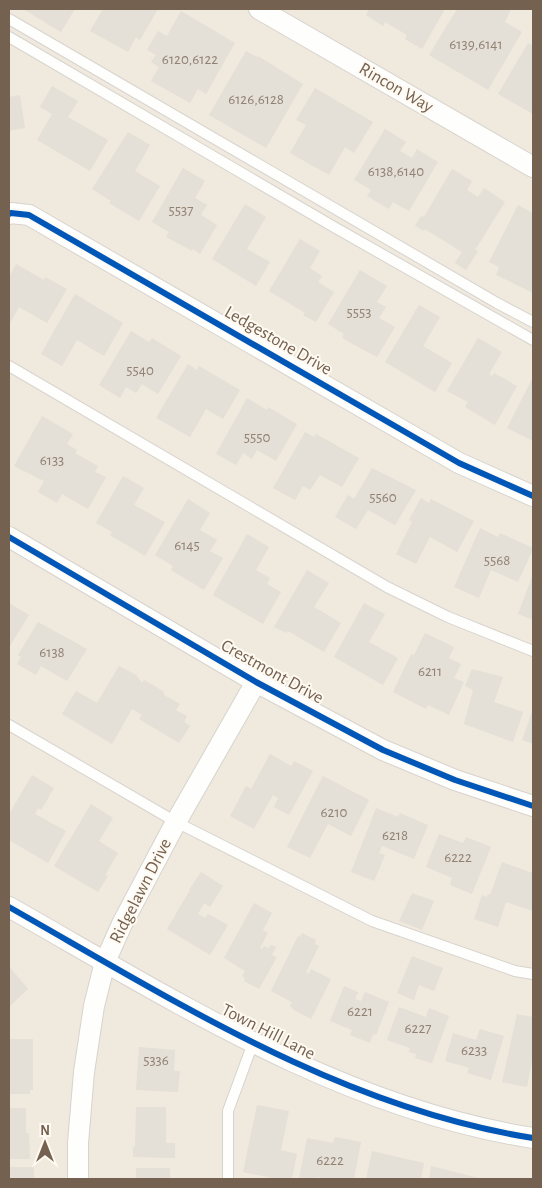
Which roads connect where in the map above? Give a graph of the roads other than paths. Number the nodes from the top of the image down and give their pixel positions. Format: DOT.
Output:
graph roads {
  1 [pos="259,9"];
  2 [pos="9,19"];
  3 [pos="9,37"];
  4 [pos="533,167"];
  5 [pos="9,214"];
  6 [pos="533,322"];
  7 [pos="533,340"];
  8 [pos="9,366"];
  9 [pos="533,496"];
  10 [pos="9,537"];
  11 [pos="533,651"];
  12 [pos="256,682"];
  13 [pos="9,725"];
  14 [pos="533,806"];
  15 [pos="176,822"];
  16 [pos="9,907"];
  17 [pos="105,962"];
  18 [pos="533,974"];
  19 [pos="253,1043"];
  20 [pos="533,1138"];
  21 [pos="78,1179"];
  22 [pos="228,1179"];
  1 -- 4 [label="street, Rincon Way"];
  2 -- 6 [label="lane"];
  3 -- 7 [label="lane"];
  5 -- 9 [label="street, Ledgestone Drive"];
  8 -- 11 [label="lane"];
  10 -- 12 [label="street, Crestmont Drive"];
  12 -- 14 [label="street, Crestmont Drive"];
  12 -- 15 [label="street, Ridgelawn Drive"];
  13 -- 15 [label="lane"];
  15 -- 17 [label="street, Ridgelawn Drive"];
  15 -- 18 [label="lane"];
  16 -- 17 [label="street, Town Hill Lane"];
  17 -- 19 [label="street, Town Hill Lane"];
  17 -- 21 [label="street, Ridgelawn Drive"];
  19 -- 20 [label="street, Town Hill Lane"];
  19 -- 22 [label="lane"];
}
